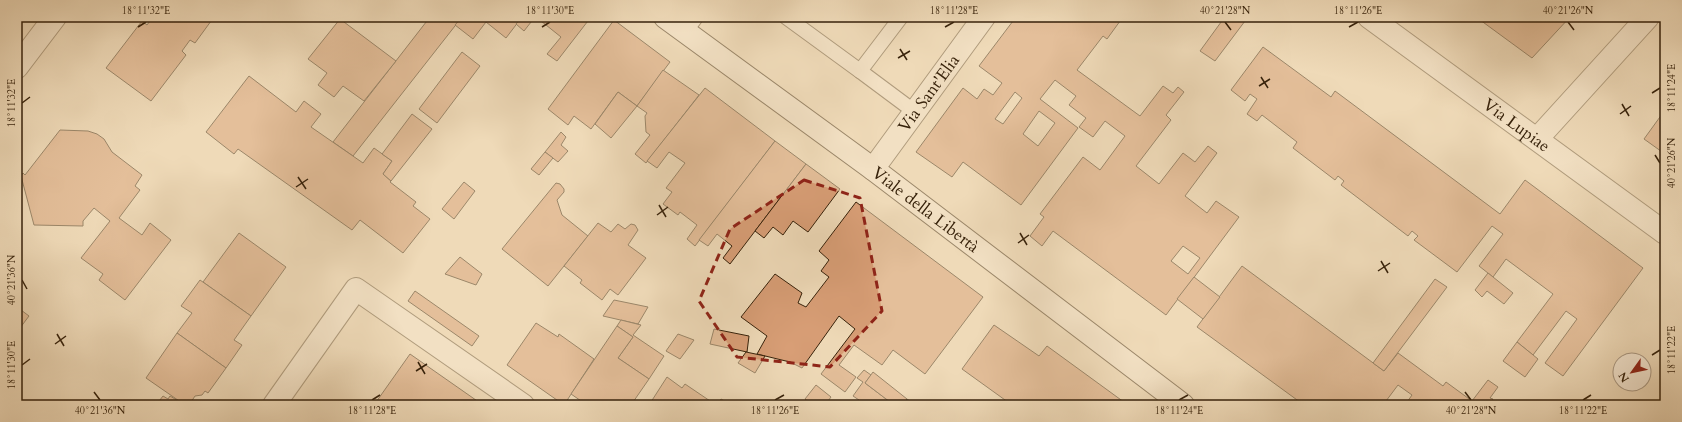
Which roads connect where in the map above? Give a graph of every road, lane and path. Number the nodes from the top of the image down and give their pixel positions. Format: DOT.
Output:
graph roads {
  1 [pos="55,17"];
  2 [pos="665,17"];
  3 [pos="786,17"];
  4 [pos="901,17"];
  5 [pos="984,17"];
  6 [pos="1369,17"];
  7 [pos="1648,17"];
  8 [pos="690,24"];
  9 [pos="17,67"];
  10 [pos="860,71"];
  11 [pos="914,112"];
  12 [pos="1537,139"];
  13 [pos="873,169"];
  14 [pos="1665,233"];
  15 [pos="274,405"];
  16 [pos="523,405"];
  17 [pos="1183,405"];
  1 -- 9 [label="street"];
  2 -- 8 [label="street, Viale della Libertà"];
  3 -- 10 [label="lane"];
  4 -- 10 [label="lane"];
  5 -- 11 [label="street, Via Sant'Elia"];
  6 -- 12 [label="street, Via Lupiae"];
  7 -- 12 [label="street"];
  8 -- 13 [label="street, Viale della Libertà"];
  10 -- 11 [label="lane"];
  11 -- 13 [label="street, Via Sant'Elia"];
  12 -- 14 [label="street, Via Lupiae"];
  13 -- 17 [label="street, Viale della Libertà"];
  15 -- 16 [label="street"];
}
